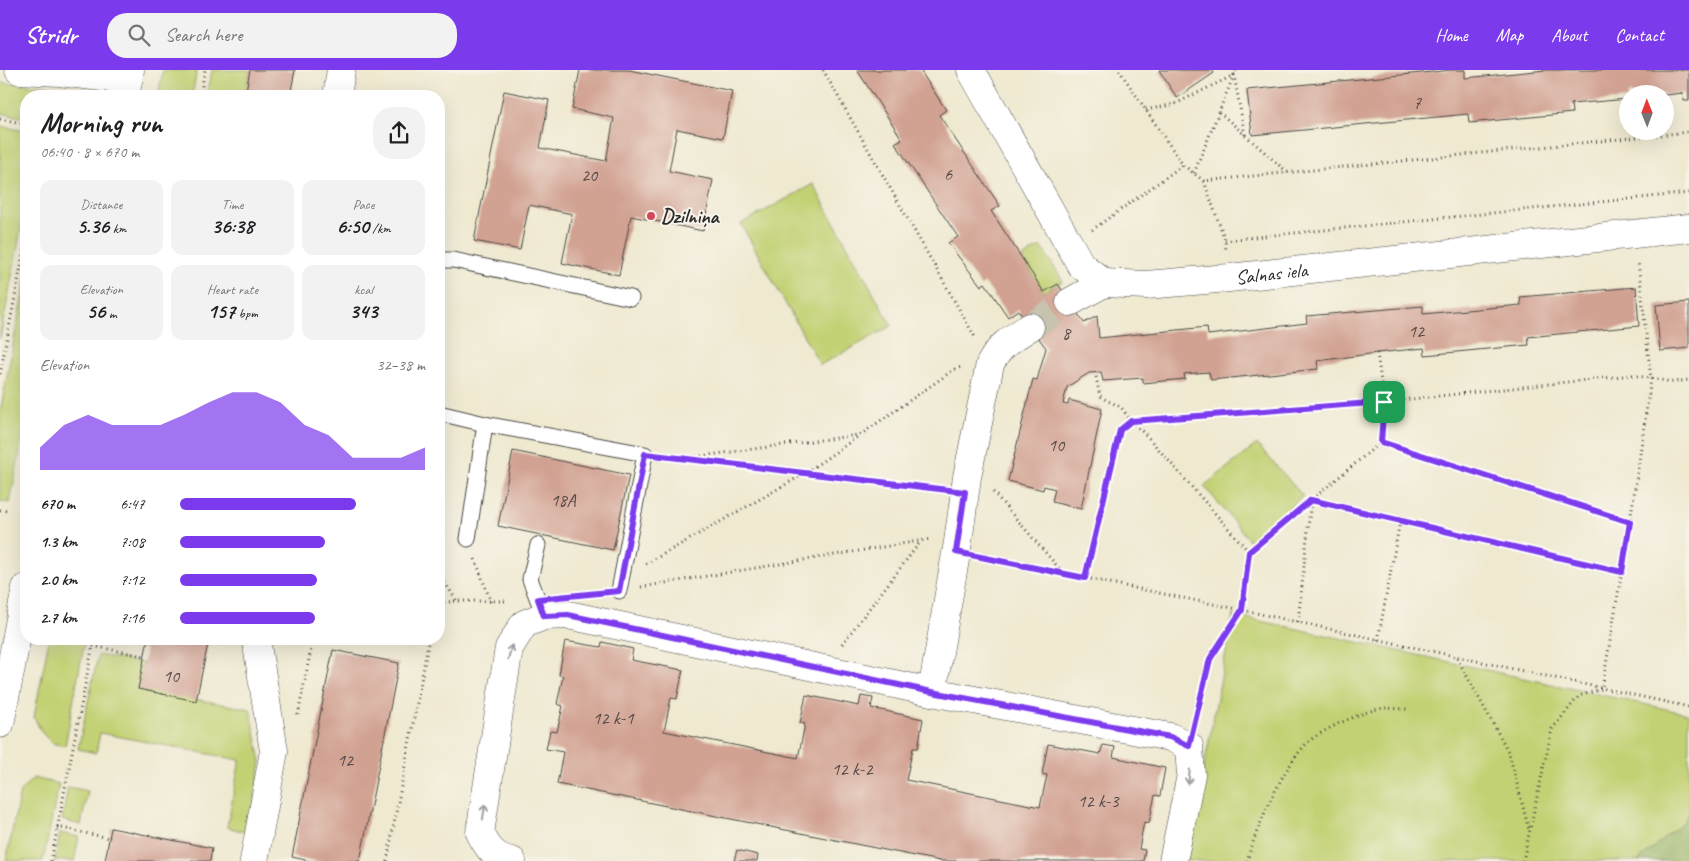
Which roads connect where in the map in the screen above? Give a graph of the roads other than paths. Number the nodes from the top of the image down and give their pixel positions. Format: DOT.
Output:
graph roads {
  1 [pos="19,70"];
  2 [pos="341,70"];
  3 [pos="972,70"];
  4 [pos="128,82"];
  5 [pos="338,90"];
  6 [pos="1689,228"];
  7 [pos="445,260"];
  8 [pos="1104,283"];
  9 [pos="631,298"];
  10 [pos="1070,302"];
  11 [pos="1030,327"];
  12 [pos="445,414"];
  13 [pos="486,424"];
  14 [pos="468,539"];
  15 [pos="538,544"];
  16 [pos="619,591"];
  17 [pos="541,607"];
  18 [pos="20,619"];
  19 [pos="257,645"];
  20 [pos="932,692"];
  21 [pos="0,724"];
  22 [pos="254,861"];
  23 [pos="512,861"];
  24 [pos="1173,861"];
  1 -- 4 [label="street"];
  2 -- 5 [label="street"];
  3 -- 8 [label="street"];
  6 -- 8 [label="street, Salnas iela"];
  7 -- 9 [label="lane"];
  8 -- 10 [label="street"];
  11 -- 20 [label="street"];
  12 -- 13 [label="lane"];
  13 -- 14 [label="lane"];
  13 -- 16 [label="lane"];
  15 -- 17 [label="lane"];
  17 -- 20 [label="street"];
  23 -- 17 [label="street, one-way"];
  18 -- 21 [label="street"];
  19 -- 22 [label="street"];
  20 -- 24 [label="street, one-way"];
}
